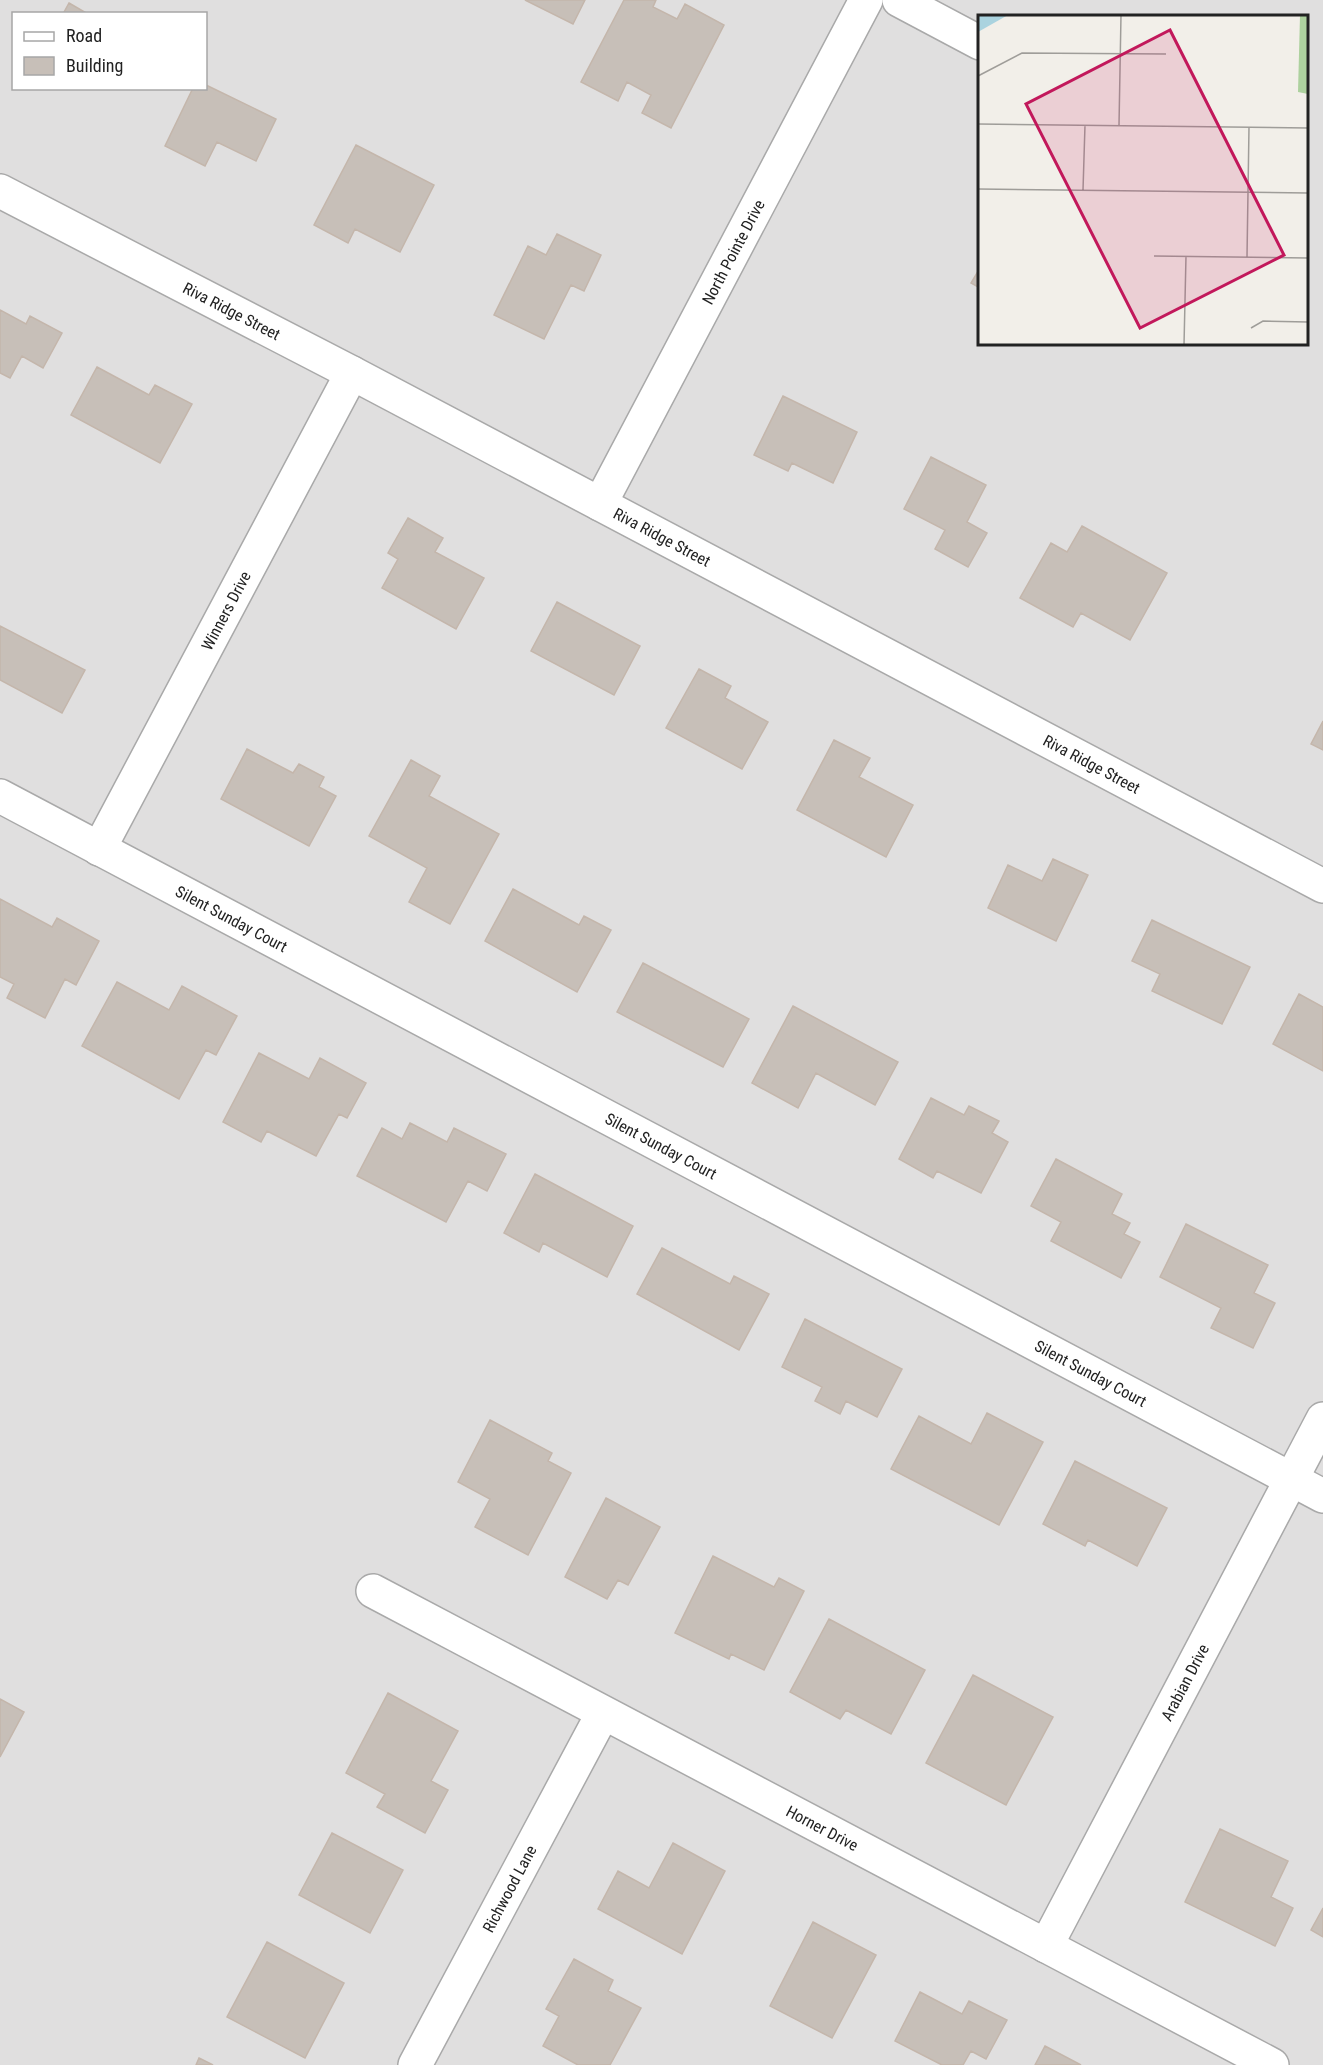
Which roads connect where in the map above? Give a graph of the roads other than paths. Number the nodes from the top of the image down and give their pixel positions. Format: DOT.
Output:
graph roads {
  1 [pos="866,0"];
  2 [pos="898,0"];
  3 [pos="978,42"];
  4 [pos="0,191"];
  5 [pos="352,373"];
  6 [pos="600,504"];
  7 [pos="0,796"];
  8 [pos="99,849"];
  9 [pos="1323,886"];
  10 [pos="1323,1419"];
  11 [pos="1291,1479"];
  12 [pos="1323,1496"];
  13 [pos="373,1591"];
  14 [pos="603,1713"];
  15 [pos="1046,1946"];
  16 [pos="415,2065"];
  17 [pos="1272,2065"];
  1 -- 6 [label="street, North Pointe Drive"];
  2 -- 3 [label="street"];
  4 -- 5 [label="street, Riva Ridge Street"];
  5 -- 6 [label="street, Riva Ridge Street"];
  5 -- 8 [label="street, Winners Drive"];
  6 -- 9 [label="street, Riva Ridge Street"];
  7 -- 8 [label="street, Silent Sunday Court"];
  8 -- 11 [label="street, Silent Sunday Court"];
  10 -- 11 [label="street, Arabian Drive"];
  11 -- 12 [label="street, Silent Sunday Court"];
  11 -- 15 [label="street, Arabian Drive"];
  13 -- 14 [label="street, Horner Drive"];
  14 -- 15 [label="street, Horner Drive"];
  14 -- 16 [label="street, Richwood Lane"];
  15 -- 17 [label="street, Horner Drive"];
}
